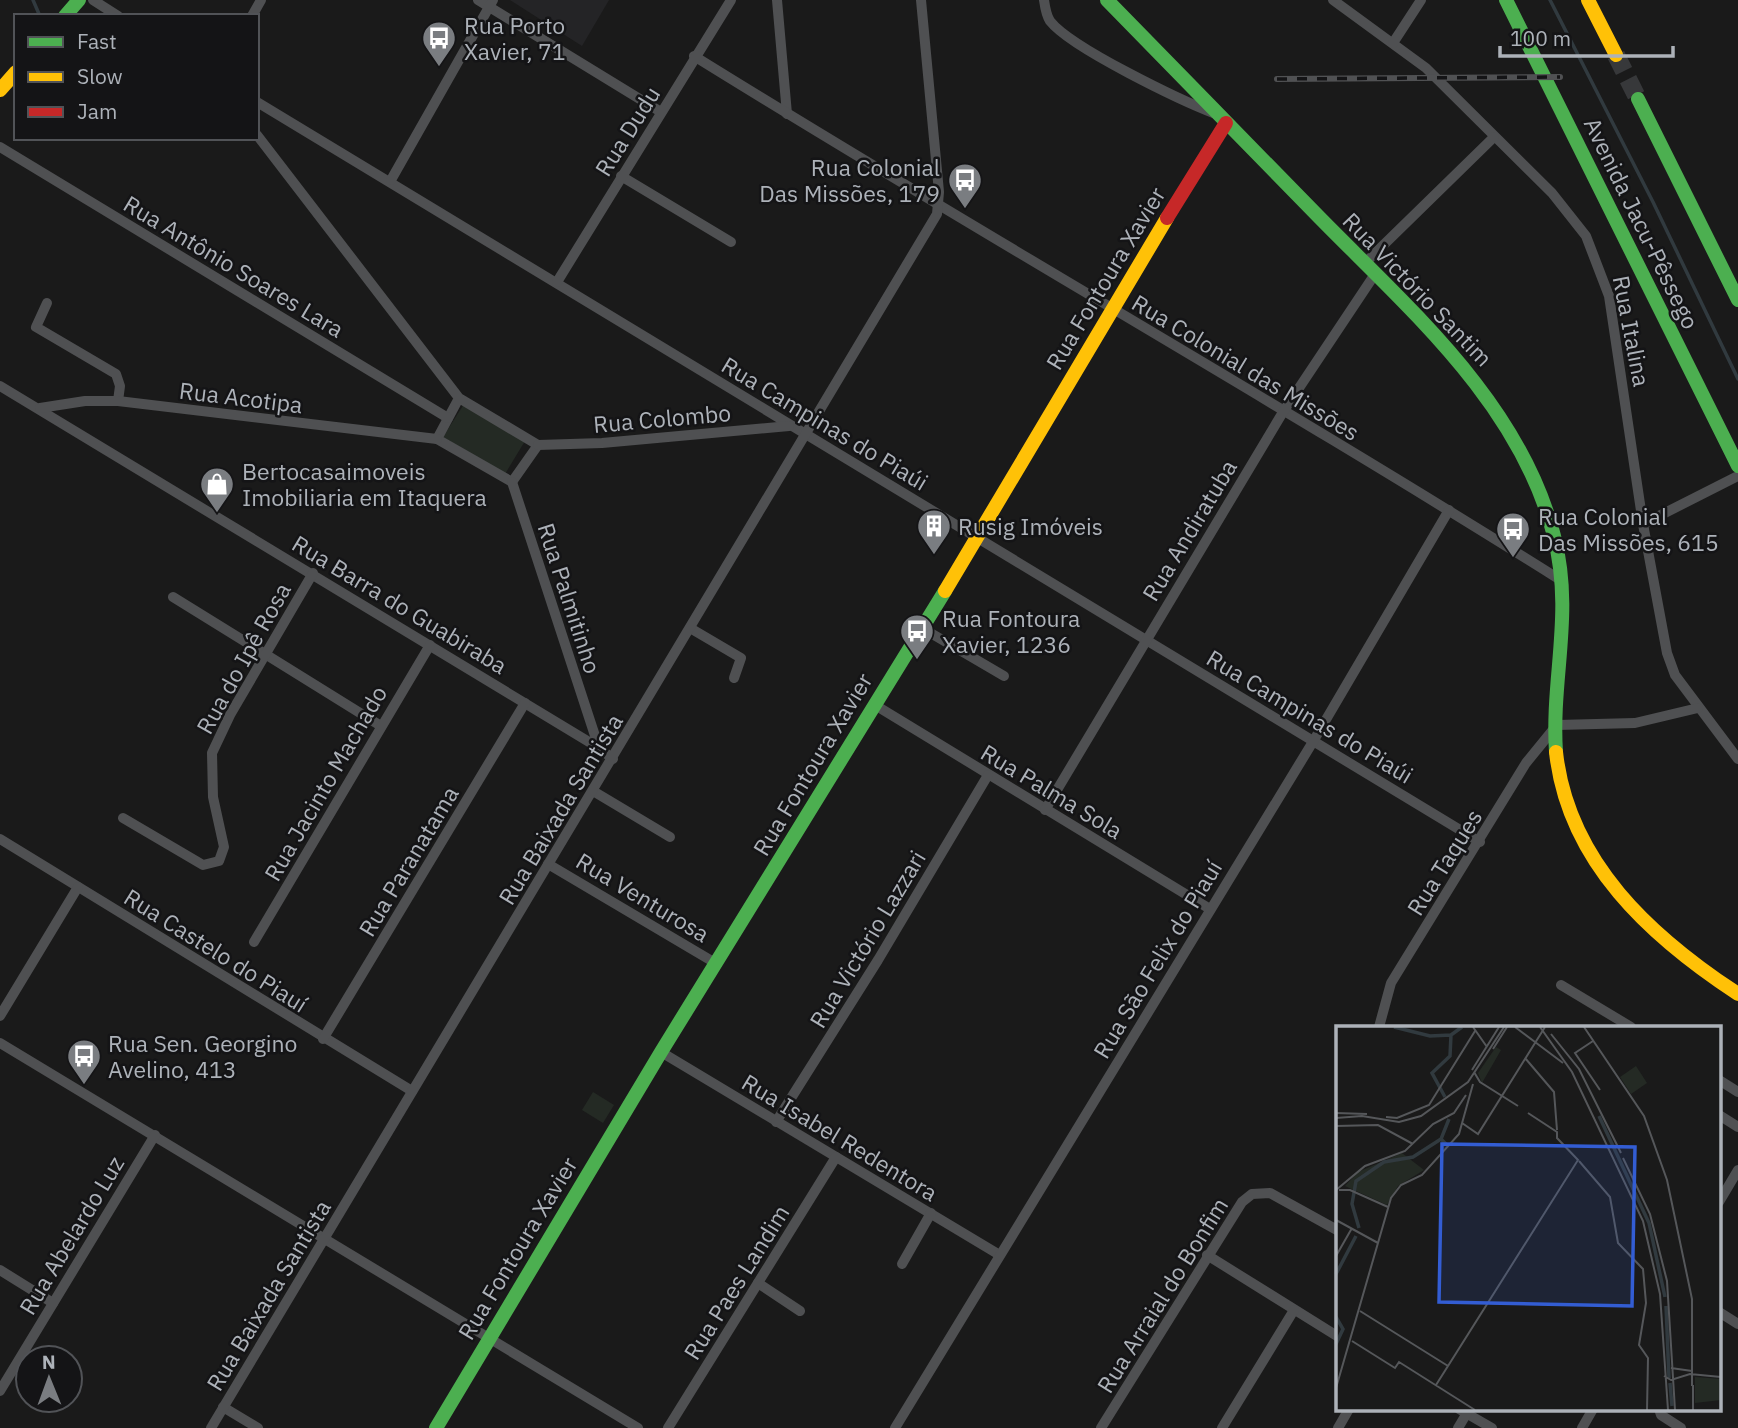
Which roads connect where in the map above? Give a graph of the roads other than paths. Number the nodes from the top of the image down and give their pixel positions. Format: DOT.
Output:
graph roads {
  1 [pos="79,0"];
  2 [pos="93,0"];
  3 [pos="478,0"];
  4 [pos="731,0"];
  5 [pos="777,0"];
  6 [pos="921,0"];
  7 [pos="1044,0"];
  8 [pos="1107,0"];
  9 [pos="1333,0"];
  10 [pos="1421,0"];
  11 [pos="1506,0"];
  12 [pos="1588,0"];
  13 [pos="491,3"];
  14 [pos="67,14"];
  15 [pos="114,14"];
  16 [pos="1393,43"];
  17 [pos="1616,55"];
  18 [pos="694,57"];
  19 [pos="14,74"];
  20 [pos="0,90"];
  21 [pos="1638,99"];
  22 [pos="259,103"];
  23 [pos="661,112"];
  24 [pos="787,114"];
  25 [pos="1221,119"];
  26 [pos="1494,137"];
  27 [pos="259,138"];
  28 [pos="0,147"];
  29 [pos="621,176"];
  30 [pos="391,180"];
  31 [pos="939,208"];
  32 [pos="731,242"];
  33 [pos="1369,269"];
  34 [pos="556,282"];
  35 [pos="1738,300"];
  36 [pos="47,303"];
  37 [pos="1111,309"];
  38 [pos="0,386"];
  39 [pos="459,398"];
  40 [pos="118,401"];
  41 [pos="40,408"];
  42 [pos="1283,412"];
  43 [pos="448,418"];
  44 [pos="790,426"];
  45 [pos="807,435"];
  46 [pos="437,439"];
  47 [pos="538,445"];
  48 [pos="1738,466"];
  49 [pos="1738,476"];
  50 [pos="512,482"];
  51 [pos="1449,510"];
  52 [pos="1643,524"];
  53 [pos="977,538"];
  54 [pos="313,573"];
  55 [pos="1562,581"];
  56 [pos="173,597"];
  57 [pos="691,628"];
  58 [pos="922,628"];
  59 [pos="1146,640"];
  60 [pos="429,645"];
  61 [pos="265,655"];
  62 [pos="1004,676"];
  63 [pos="734,678"];
  64 [pos="525,703"];
  65 [pos="875,705"];
  66 [pos="1698,708"];
  67 [pos="1557,725"];
  68 [pos="381,726"];
  69 [pos="1314,740"];
  70 [pos="599,748"];
  71 [pos="613,759"];
  72 [pos="1738,759"];
  73 [pos="988,775"];
  74 [pos="593,791"];
  75 [pos="1045,810"];
  76 [pos="123,818"];
  77 [pos="670,837"];
  78 [pos="0,839"];
  79 [pos="1480,842"];
  80 [pos="548,863"];
  81 [pos="78,887"];
  82 [pos="1210,909"];
  83 [pos="254,942"];
  84 [pos="717,964"];
  85 [pos="1561,985"];
  86 [pos="1738,994"];
  87 [pos="0,1016"];
  88 [pos="1379,1026"];
  89 [pos="1629,1026"];
  90 [pos="323,1039"];
  91 [pos="0,1043"];
  92 [pos="661,1052"];
  93 [pos="1720,1081"];
  94 [pos="412,1091"];
  95 [pos="1738,1092"];
  96 [pos="1720,1116"];
  97 [pos="776,1122"];
  98 [pos="1738,1127"];
  99 [pos="155,1135"];
  100 [pos="836,1157"];
  101 [pos="1738,1170"];
  102 [pos="1734,1185"];
  103 [pos="1720,1201"];
  104 [pos="931,1213"];
  105 [pos="1336,1229"];
  106 [pos="324,1238"];
  107 [pos="998,1254"];
  108 [pos="1207,1255"];
  109 [pos="902,1264"];
  110 [pos="0,1270"];
  111 [pos="758,1283"];
  112 [pos="53,1303"];
  113 [pos="1294,1310"];
  114 [pos="800,1311"];
  115 [pos="1720,1313"];
  116 [pos="1738,1324"];
  117 [pos="1336,1335"];
  118 [pos="491,1338"];
  119 [pos="0,1391"];
  120 [pos="223,1407"];
  121 [pos="1348,1410"];
  122 [pos="1593,1410"];
  123 [pos="1659,1410"];
  124 [pos="1463,1411"];
  125 [pos="1220,1427"];
  126 [pos="211,1428"];
  127 [pos="258,1428"];
  128 [pos="436,1428"];
  129 [pos="638,1428"];
  130 [pos="668,1428"];
  131 [pos="895,1428"];
  132 [pos="1101,1428"];
  133 [pos="1338,1428"];
  134 [pos="1458,1428"];
  135 [pos="1492,1428"];
  136 [pos="1583,1428"];
  137 [pos="1681,1428"];
  1 -- 14 [label="main road"];
  2 -- 15 [label="street"];
  3 -- 13 [label="street"];
  4 -- 18 [label="street, Rua Dudu"];
  5 -- 24 [label="street"];
  6 -- 31 [label="street"];
  7 -- 25 [label="street, Rua Victório Santim"];
  8 -- 25 [label="main road, Rua Victório Santim"];
  9 -- 16 [label="street, Rua Italina"];
  10 -- 16 [label="street"];
  11 -- 48 [label="main road, Avenida Jacu-Pêssego"];
  12 -- 17 [label="main road"];
  13 -- 23 [label="street"];
  13 -- 30 [label="street"];
  16 -- 26 [label="street, Rua Italina"];
  18 -- 23 [label="street, Rua Dudu"];
  18 -- 24 [label="street, Rua Colonial das Missões"];
  19 -- 20 [label="main road"];
  21 -- 35 [label="main road"];
  22 -- 30 [label="street, Rua Campinas do Piaúi"];
  23 -- 29 [label="street, Rua Dudu"];
  24 -- 31 [label="street, Rua Colonial das Missões"];
  25 -- 33 [label="main road, Rua Victório Santim"];
  25 -- 37 [label="main road, Rua Fontoura Xavier"];
  26 -- 33 [label="street, Rua Andiratuba"];
  26 -- 52 [label="street, Rua Italina"];
  27 -- 39 [label="street"];
  28 -- 43 [label="street, Rua Antônio Soares Lara"];
  29 -- 32 [label="street"];
  29 -- 34 [label="street, Rua Dudu"];
  30 -- 34 [label="street, Rua Campinas do Piaúi"];
  31 -- 37 [label="street, Rua Colonial das Missões"];
  31 -- 45 [label="street, Rua Baixada Santista"];
  33 -- 42 [label="street, Rua Andiratuba"];
  33 -- 55 [label="main road, Rua Victório Santim"];
  34 -- 44 [label="street, Rua Campinas do Piaúi"];
  36 -- 40 [label="street"];
  37 -- 42 [label="street, Rua Colonial das Missões"];
  37 -- 53 [label="main road, Rua Fontoura Xavier"];
  38 -- 41 [label="street, Rua Barra do Guabiraba"];
  39 -- 43 [label="street"];
  39 -- 47 [label="street"];
  40 -- 41 [label="street, Rua Acotipa"];
  40 -- 46 [label="street, Rua Acotipa"];
  41 -- 54 [label="street, Rua Barra do Guabiraba"];
  42 -- 51 [label="street, Rua Colonial das Missões"];
  42 -- 59 [label="street, Rua Andiratuba"];
  43 -- 46 [label="street"];
  44 -- 45 [label="street, Rua Campinas do Piaúi"];
  44 -- 47 [label="street, Rua Colombo"];
  45 -- 53 [label="street, Rua Campinas do Piaúi"];
  45 -- 57 [label="street, Rua Baixada Santista"];
  46 -- 50 [label="street"];
  47 -- 50 [label="street"];
  49 -- 52 [label="street"];
  50 -- 70 [label="street, Rua Palmitinho"];
  51 -- 55 [label="street, Rua Colonial das Missões"];
  51 -- 69 [label="street, Rua São Felix do Piauí"];
  52 -- 66 [label="street, Rua Italina"];
  53 -- 58 [label="main road, Rua Fontoura Xavier"];
  53 -- 59 [label="street, Rua Campinas do Piaúi"];
  54 -- 60 [label="street, Rua Barra do Guabiraba"];
  54 -- 61 [label="street, Rua do Ipê Rosa"];
  55 -- 67 [label="main road, Rua Victório Santim"];
  56 -- 61 [label="street"];
  57 -- 63 [label="street"];
  57 -- 71 [label="street, Rua Baixada Santista"];
  58 -- 62 [label="street"];
  58 -- 65 [label="main road, Rua Fontoura Xavier"];
  59 -- 69 [label="street, Rua Campinas do Piaúi"];
  59 -- 75 [label="street, Rua Andiratuba"];
  60 -- 64 [label="street, Rua Barra do Guabiraba"];
  60 -- 68 [label="street, Rua Jacinto Machado"];
  61 -- 68 [label="street"];
  61 -- 76 [label="street, Rua do Ipê Rosa"];
  64 -- 70 [label="street, Rua Barra do Guabiraba"];
  64 -- 90 [label="street, Rua Paranatama"];
  65 -- 73 [label="street, Rua Palma Sola"];
  65 -- 84 [label="main road, Rua Fontoura Xavier"];
  66 -- 67 [label="street"];
  66 -- 72 [label="street, Rua Italina"];
  67 -- 79 [label="street, Rua Taques"];
  67 -- 86 [label="main road, Rua Victório Santim"];
  68 -- 83 [label="street, Rua Jacinto Machado"];
  69 -- 79 [label="street, Rua Campinas do Piaúi"];
  69 -- 82 [label="street, Rua São Felix do Piauí"];
  70 -- 71 [label="street"];
  71 -- 74 [label="street, Rua Baixada Santista"];
  73 -- 75 [label="street, Rua Palma Sola"];
  73 -- 97 [label="street, Rua Victório Lazzari"];
  74 -- 77 [label="street"];
  74 -- 80 [label="street, Rua Baixada Santista"];
  75 -- 82 [label="street, Rua Palma Sola"];
  78 -- 81 [label="street, Rua Castelo do Piauí"];
  79 -- 88 [label="street, Rua Taques"];
  80 -- 84 [label="street, Rua Venturosa"];
  80 -- 94 [label="street, Rua Baixada Santista"];
  81 -- 87 [label="street"];
  81 -- 90 [label="street, Rua Castelo do Piauí"];
  82 -- 107 [label="street, Rua São Felix do Piauí"];
  84 -- 92 [label="main road, Rua Fontoura Xavier"];
  85 -- 89 [label="street"];
  90 -- 94 [label="street, Rua Castelo do Piauí"];
  91 -- 99 [label="street"];
  92 -- 97 [label="street, Rua Isabel Redentora"];
  92 -- 118 [label="main road, Rua Fontoura Xavier"];
  93 -- 95 [label="street"];
  94 -- 106 [label="street, Rua Baixada Santista"];
  96 -- 98 [label="street"];
  97 -- 100 [label="street, Rua Isabel Redentora"];
  99 -- 106 [label="street"];
  99 -- 112 [label="street, Rua Abelardo Luz"];
  100 -- 104 [label="street, Rua Isabel Redentora"];
  100 -- 111 [label="street, Rua Paes Landim"];
  101 -- 102 [label="street"];
  102 -- 103 [label="street"];
  104 -- 107 [label="street, Rua Isabel Redentora"];
  104 -- 109 [label="street"];
  105 -- 108 [label="street, Rua Arraial do Bonfim"];
  106 -- 118 [label="street"];
  106 -- 120 [label="street, Rua Baixada Santista"];
  107 -- 131 [label="street, Rua São Felix do Piauí"];
  108 -- 113 [label="street"];
  108 -- 132 [label="street, Rua Arraial do Bonfim"];
  110 -- 112 [label="street"];
  111 -- 114 [label="street"];
  111 -- 130 [label="street, Rua Paes Landim"];
  112 -- 119 [label="street, Rua Abelardo Luz"];
  113 -- 117 [label="street"];
  113 -- 125 [label="street"];
  115 -- 116 [label="street"];
  118 -- 128 [label="main road, Rua Fontoura Xavier"];
  118 -- 129 [label="street"];
  120 -- 126 [label="street, Rua Baixada Santista"];
  120 -- 127 [label="street"];
  121 -- 133 [label="street"];
  122 -- 136 [label="street"];
  123 -- 137 [label="street"];
  124 -- 134 [label="street"];
  124 -- 135 [label="street"];
}
